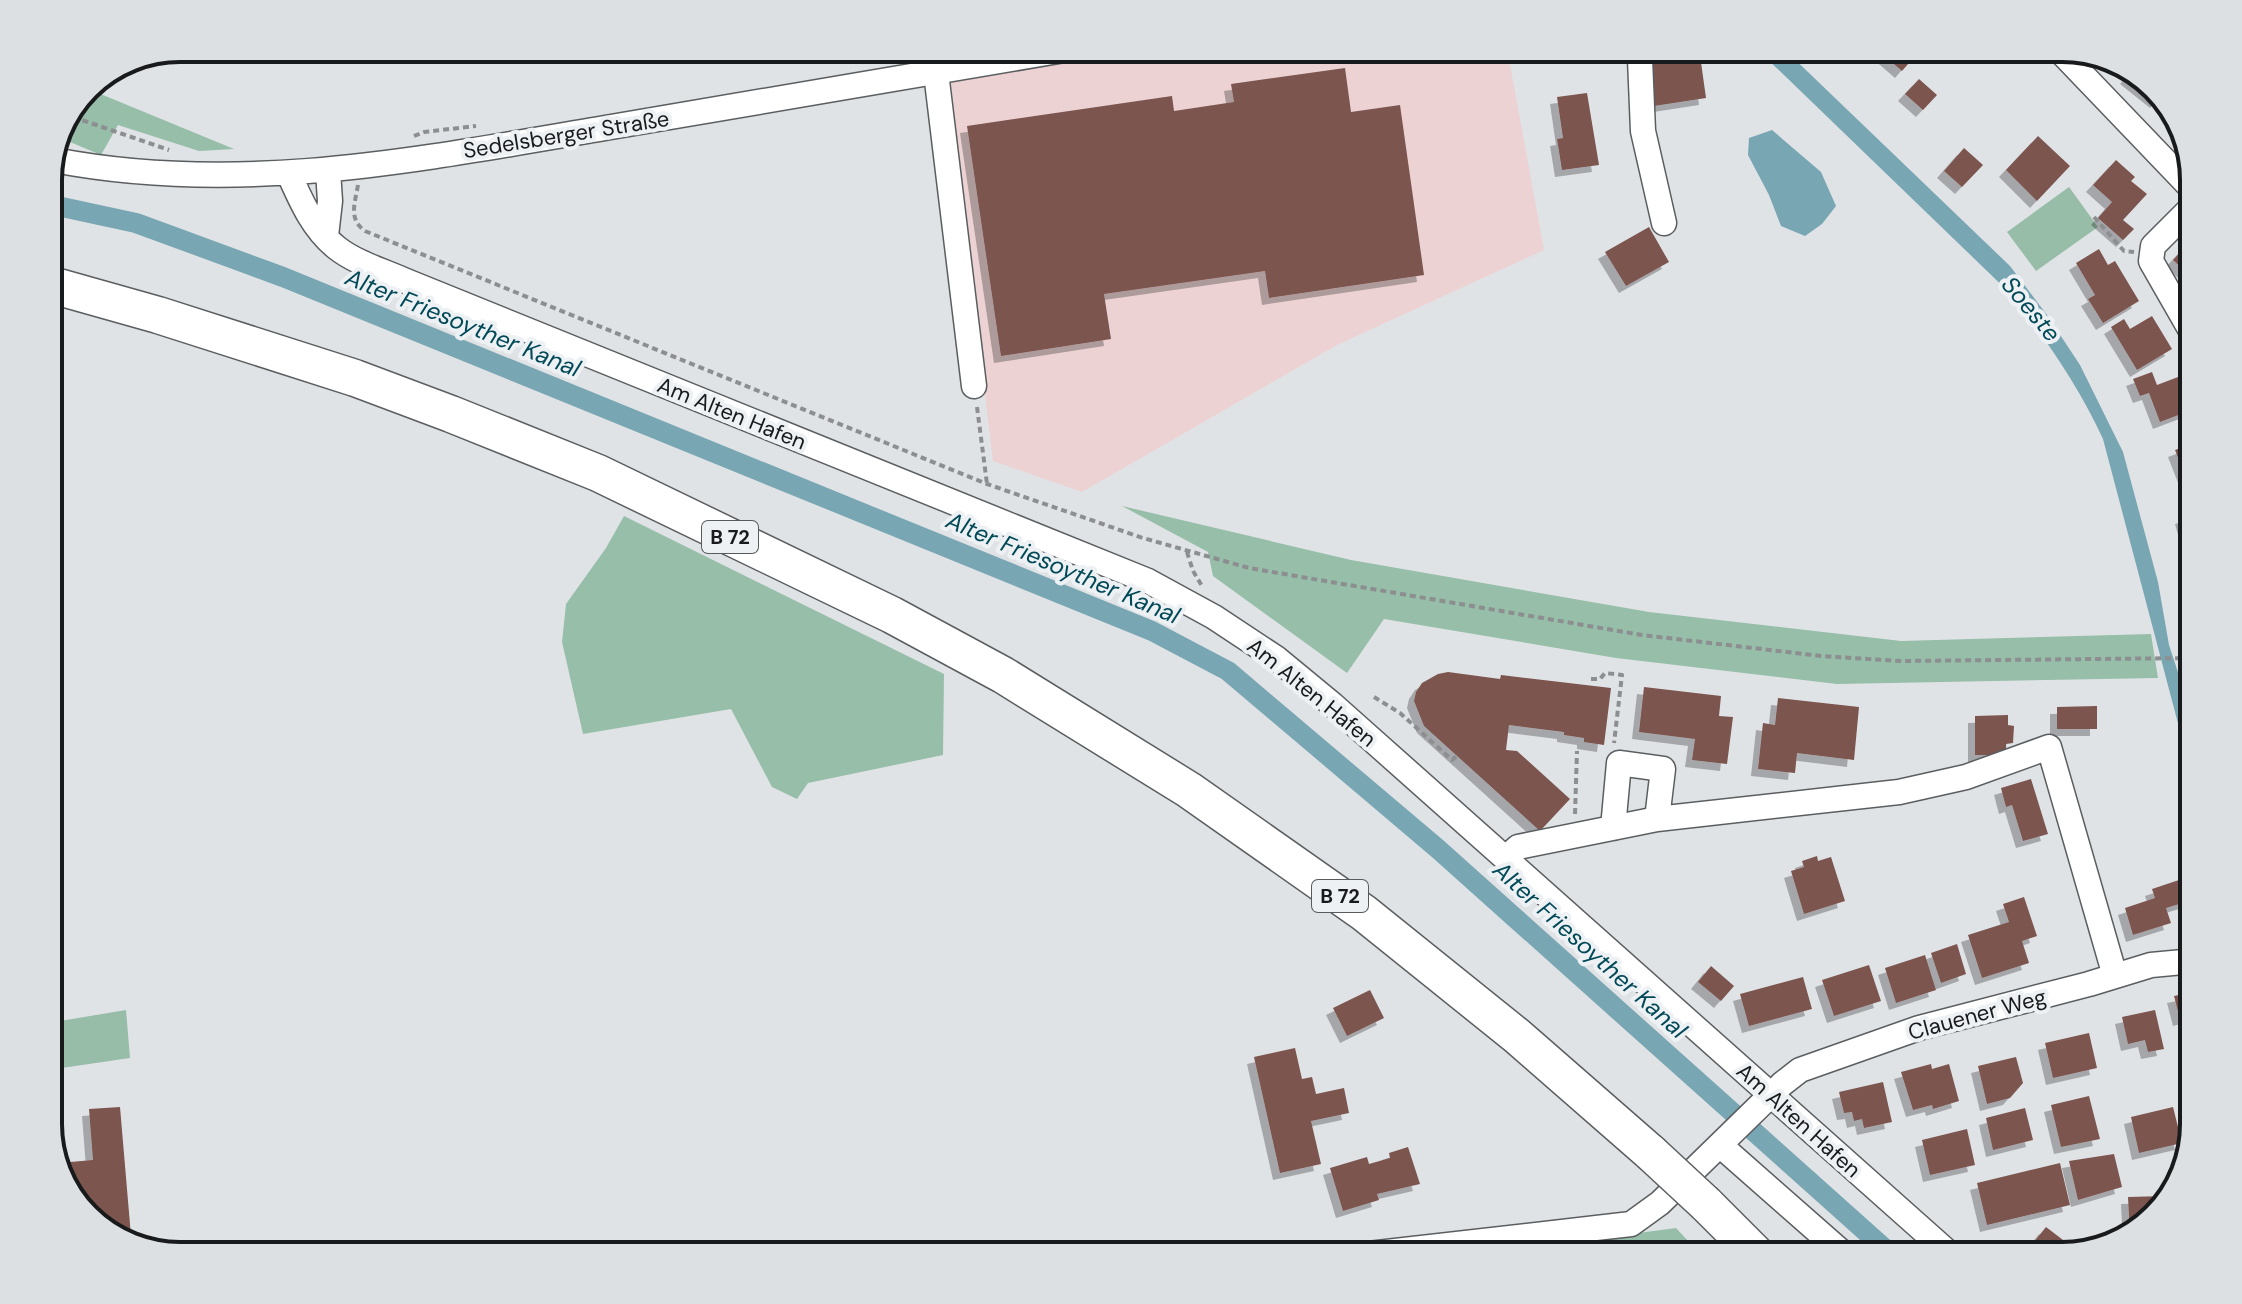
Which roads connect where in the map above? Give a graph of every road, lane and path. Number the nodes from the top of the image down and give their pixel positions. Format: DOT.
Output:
graph roads {
  1 [pos="924,62"];
  2 [pos="935,62"];
  3 [pos="1640,62"];
  4 [pos="2071,63"];
  5 [pos="79,119"];
  6 [pos="101,128"];
  7 [pos="64,162"];
  8 [pos="358,168"];
  9 [pos="328,171"];
  10 [pos="289,174"];
  11 [pos="2180,176"];
  12 [pos="2094,217"];
  13 [pos="2180,219"];
  14 [pos="1664,223"];
  15 [pos="326,236"];
  16 [pos="2152,253"];
  17 [pos="62,288"];
  18 [pos="2180,312"];
  19 [pos="974,386"];
  20 [pos="987,484"];
  21 [pos="2180,658"];
  22 [pos="1591,679"];
  23 [pos="1374,697"];
  24 [pos="1577,751"];
  25 [pos="1457,756"];
  26 [pos="1619,763"];
  27 [pos="1657,819"];
  28 [pos="1613,828"];
  29 [pos="1574,836"];
  30 [pos="1506,858"];
  31 [pos="2180,962"];
  32 [pos="2115,976"];
  33 [pos="1772,1095"];
  34 [pos="1728,1139"];
  35 [pos="1474,1242"];
  36 [pos="1744,1242"];
  37 [pos="1832,1242"];
  38 [pos="1936,1242"];
  1 -- 8 [label="street, Sedelsberger Straße"];
  2 -- 19 [label="street"];
  3 -- 14 [label="street"];
  4 -- 11 [label="street"];
  5 -- 6 [label="path"];
  7 -- 10 [label="street, Sedelsberger Straße"];
  8 -- 9 [label="street, Sedelsberger Straße"];
  8 -- 20 [label="path"];
  9 -- 10 [label="street, Sedelsberger Straße"];
  9 -- 15 [label="street"];
  10 -- 15 [label="street, Am Alten Hafen"];
  12 -- 16 [label="path"];
  13 -- 16 [label="street"];
  15 -- 30 [label="street, Am Alten Hafen"];
  16 -- 18 [label="street"];
  17 -- 36 [label="highway, B 72, bridge"];
  19 -- 20 [label="path"];
  20 -- 21 [label="path"];
  22 -- 26 [label="path"];
  23 -- 25 [label="path"];
  24 -- 29 [label="path"];
  26 -- 27 [label="street"];
  26 -- 28 [label="street"];
  27 -- 28 [label="street"];
  27 -- 32 [label="street"];
  28 -- 29 [label="street"];
  29 -- 30 [label="street"];
  30 -- 33 [label="street, Am Alten Hafen"];
  31 -- 32 [label="street, Clauener Weg"];
  32 -- 33 [label="street, Clauener Weg"];
  33 -- 34 [label="street, Clauener Weg"];
  33 -- 38 [label="street, Am Alten Hafen"];
  34 -- 35 [label="street, Clauener Weg"];
  34 -- 37 [label="street"];
}
